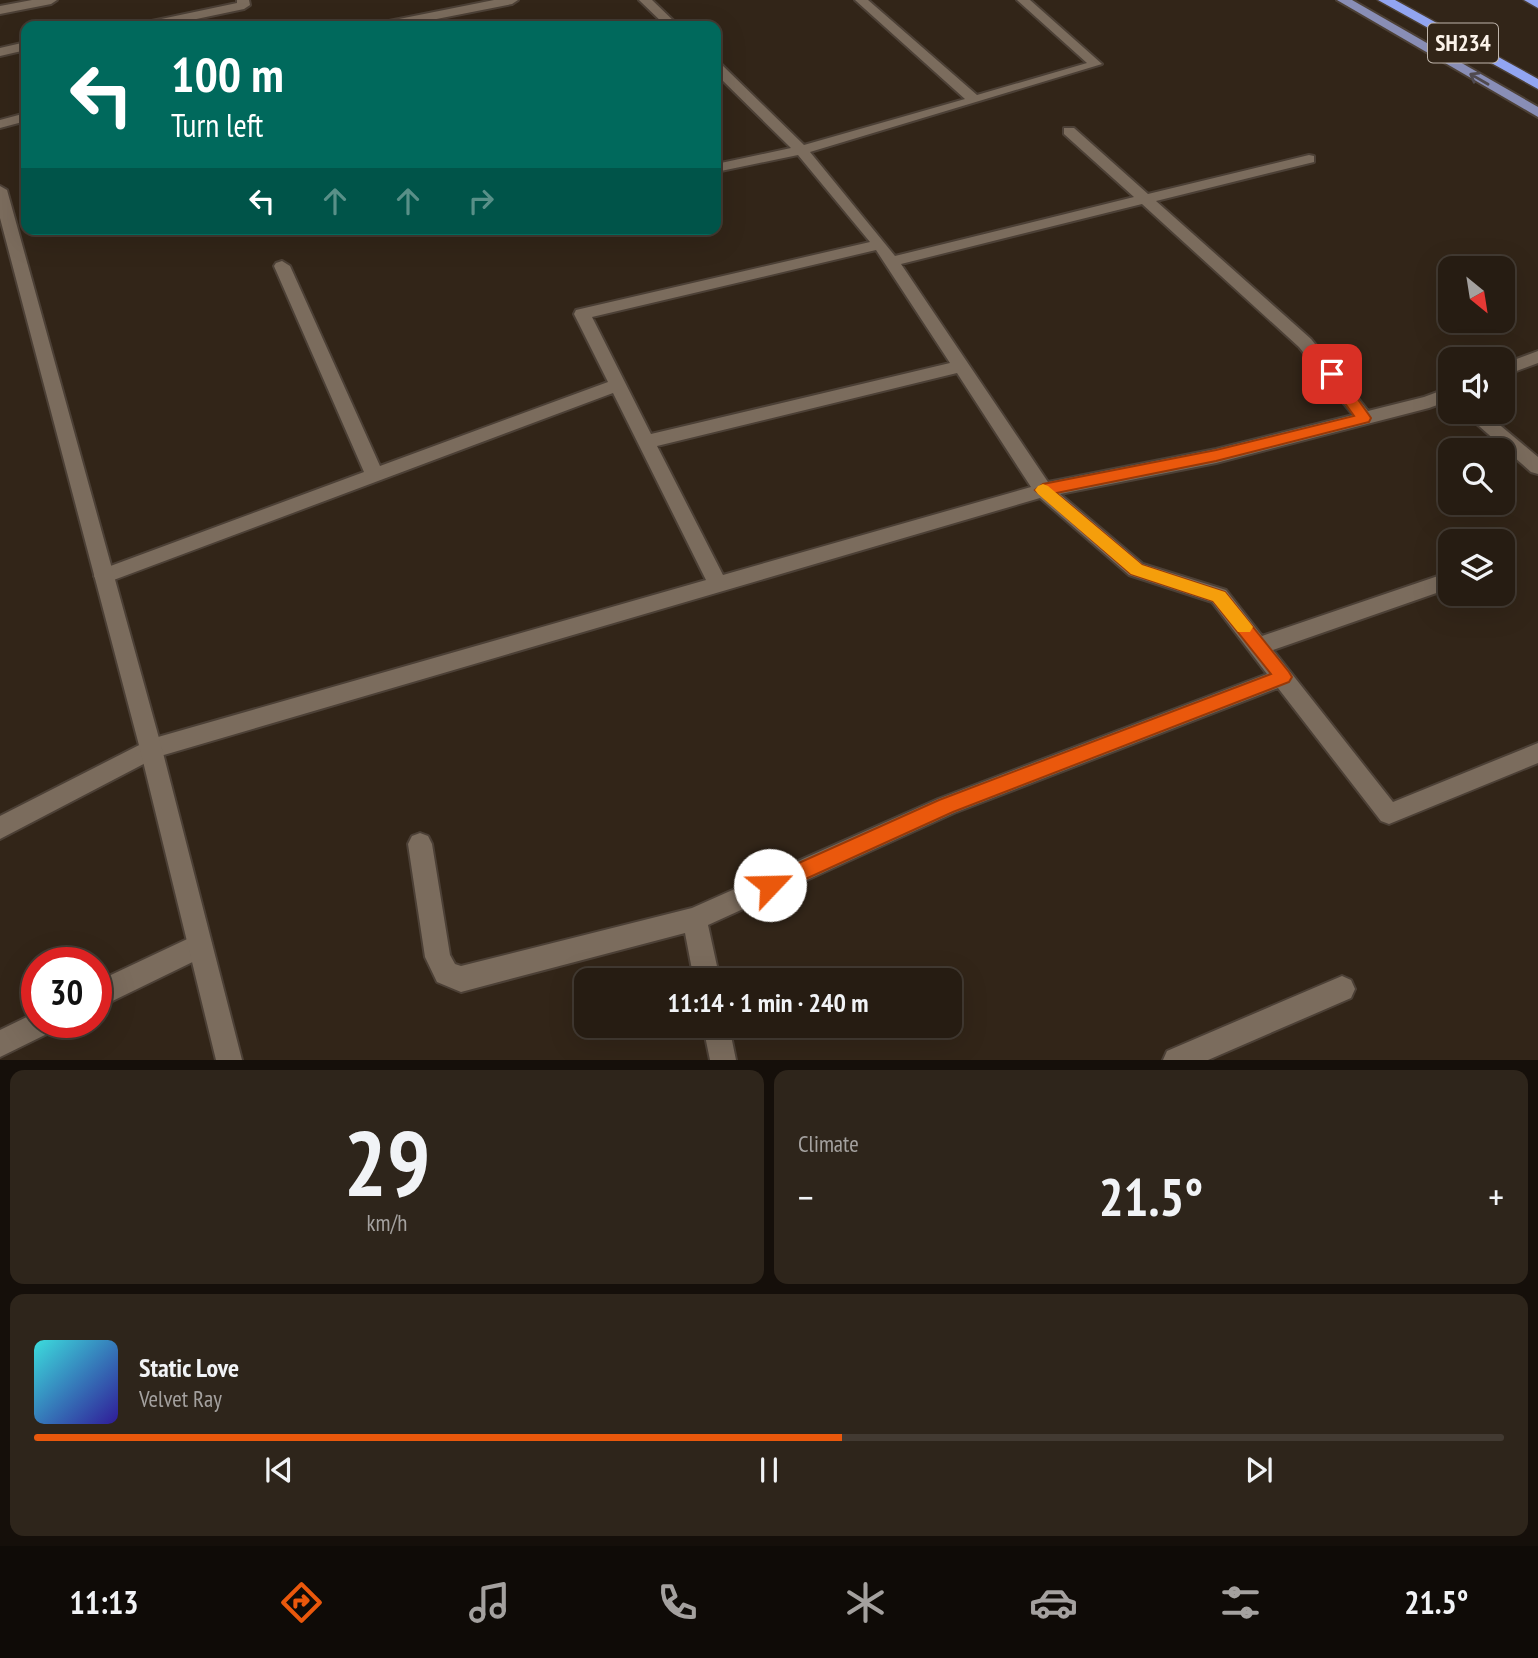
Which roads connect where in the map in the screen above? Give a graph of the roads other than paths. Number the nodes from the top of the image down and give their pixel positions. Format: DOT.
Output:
graph roads {
  1 [pos="51,0"];
  2 [pos="243,0"];
  3 [pos="512,0"];
  4 [pos="645,0"];
  5 [pos="861,0"];
  6 [pos="1023,0"];
  7 [pos="1343,0"];
  8 [pos="1531,0"];
  9 [pos="1386,1"];
  10 [pos="1538,4"];
  11 [pos="0,10"];
  12 [pos="170,21"];
  13 [pos="409,21"];
  14 [pos="668,21"];
  15 [pos="21,47"];
  16 [pos="0,52"];
  17 [pos="721,71"];
  18 [pos="1538,85"];
  19 [pos="975,100"];
  20 [pos="1538,113"];
  21 [pos="21,118"];
  22 [pos="0,124"];
  23 [pos="1069,131"];
  24 [pos="801,150"];
  25 [pos="1309,159"];
  26 [pos="721,167"];
  27 [pos="0,190"];
  28 [pos="1143,200"];
  29 [pos="880,244"];
  30 [pos="893,261"];
  31 [pos="282,266"];
  32 [pos="1538,357"];
  33 [pos="962,366"];
  34 [pos="1515,366"];
  35 [pos="617,386"];
  36 [pos="1438,399"];
  37 [pos="1364,418"];
  38 [pos="1487,424"];
  39 [pos="646,442"];
  40 [pos="1538,467"];
  41 [pos="374,474"];
  42 [pos="1043,490"];
  43 [pos="104,576"];
  44 [pos="1438,584"];
  45 [pos="718,585"];
  46 [pos="1259,646"];
  47 [pos="1283,677"];
  48 [pos="151,749"];
  49 [pos="1538,753"];
  50 [pos="0,828"];
  51 [pos="420,844"];
  52 [pos="694,919"];
  53 [pos="200,945"];
  54 [pos="704,968"];
  55 [pos="112,988"];
  56 [pos="1342,989"];
  57 [pos="21,1034"];
  58 [pos="719,1038"];
  59 [pos="0,1044"];
  60 [pos="229,1059"];
  61 [pos="723,1059"];
  62 [pos="1176,1059"];
  1 -- 11 [label="street"];
  2 -- 12 [label="street"];
  3 -- 13 [label="street"];
  4 -- 14 [label="street"];
  5 -- 19 [label="street"];
  6 -- 19 [label="street"];
  20 -- 7 [label="main road, one-way"];
  8 -- 10 [label="highway"];
  9 -- 18 [label="highway, SH234"];
  15 -- 16 [label="street"];
  17 -- 24 [label="street"];
  19 -- 24 [label="street"];
  21 -- 22 [label="street"];
  23 -- 28 [label="street"];
  24 -- 26 [label="street"];
  24 -- 29 [label="street"];
  25 -- 28 [label="street"];
  27 -- 43 [label="street"];
  28 -- 30 [label="street"];
  28 -- 37 [label="street"];
  29 -- 30 [label="street"];
  29 -- 35 [label="street"];
  30 -- 33 [label="street"];
  31 -- 41 [label="street"];
  32 -- 34 [label="street"];
  33 -- 39 [label="street"];
  33 -- 42 [label="street"];
  35 -- 39 [label="street"];
  35 -- 41 [label="street"];
  36 -- 37 [label="street"];
  37 -- 42 [label="street"];
  38 -- 40 [label="street"];
  39 -- 45 [label="street"];
  41 -- 43 [label="street"];
  42 -- 45 [label="street"];
  42 -- 46 [label="street"];
  43 -- 48 [label="street"];
  44 -- 46 [label="street"];
  45 -- 48 [label="street"];
  46 -- 47 [label="street"];
  47 -- 49 [label="street"];
  47 -- 52 [label="street"];
  48 -- 50 [label="street"];
  48 -- 53 [label="street"];
  51 -- 52 [label="street"];
  52 -- 54 [label="street"];
  53 -- 55 [label="street"];
  53 -- 60 [label="street"];
  56 -- 62 [label="street"];
  57 -- 59 [label="street"];
  58 -- 61 [label="street"];
}
